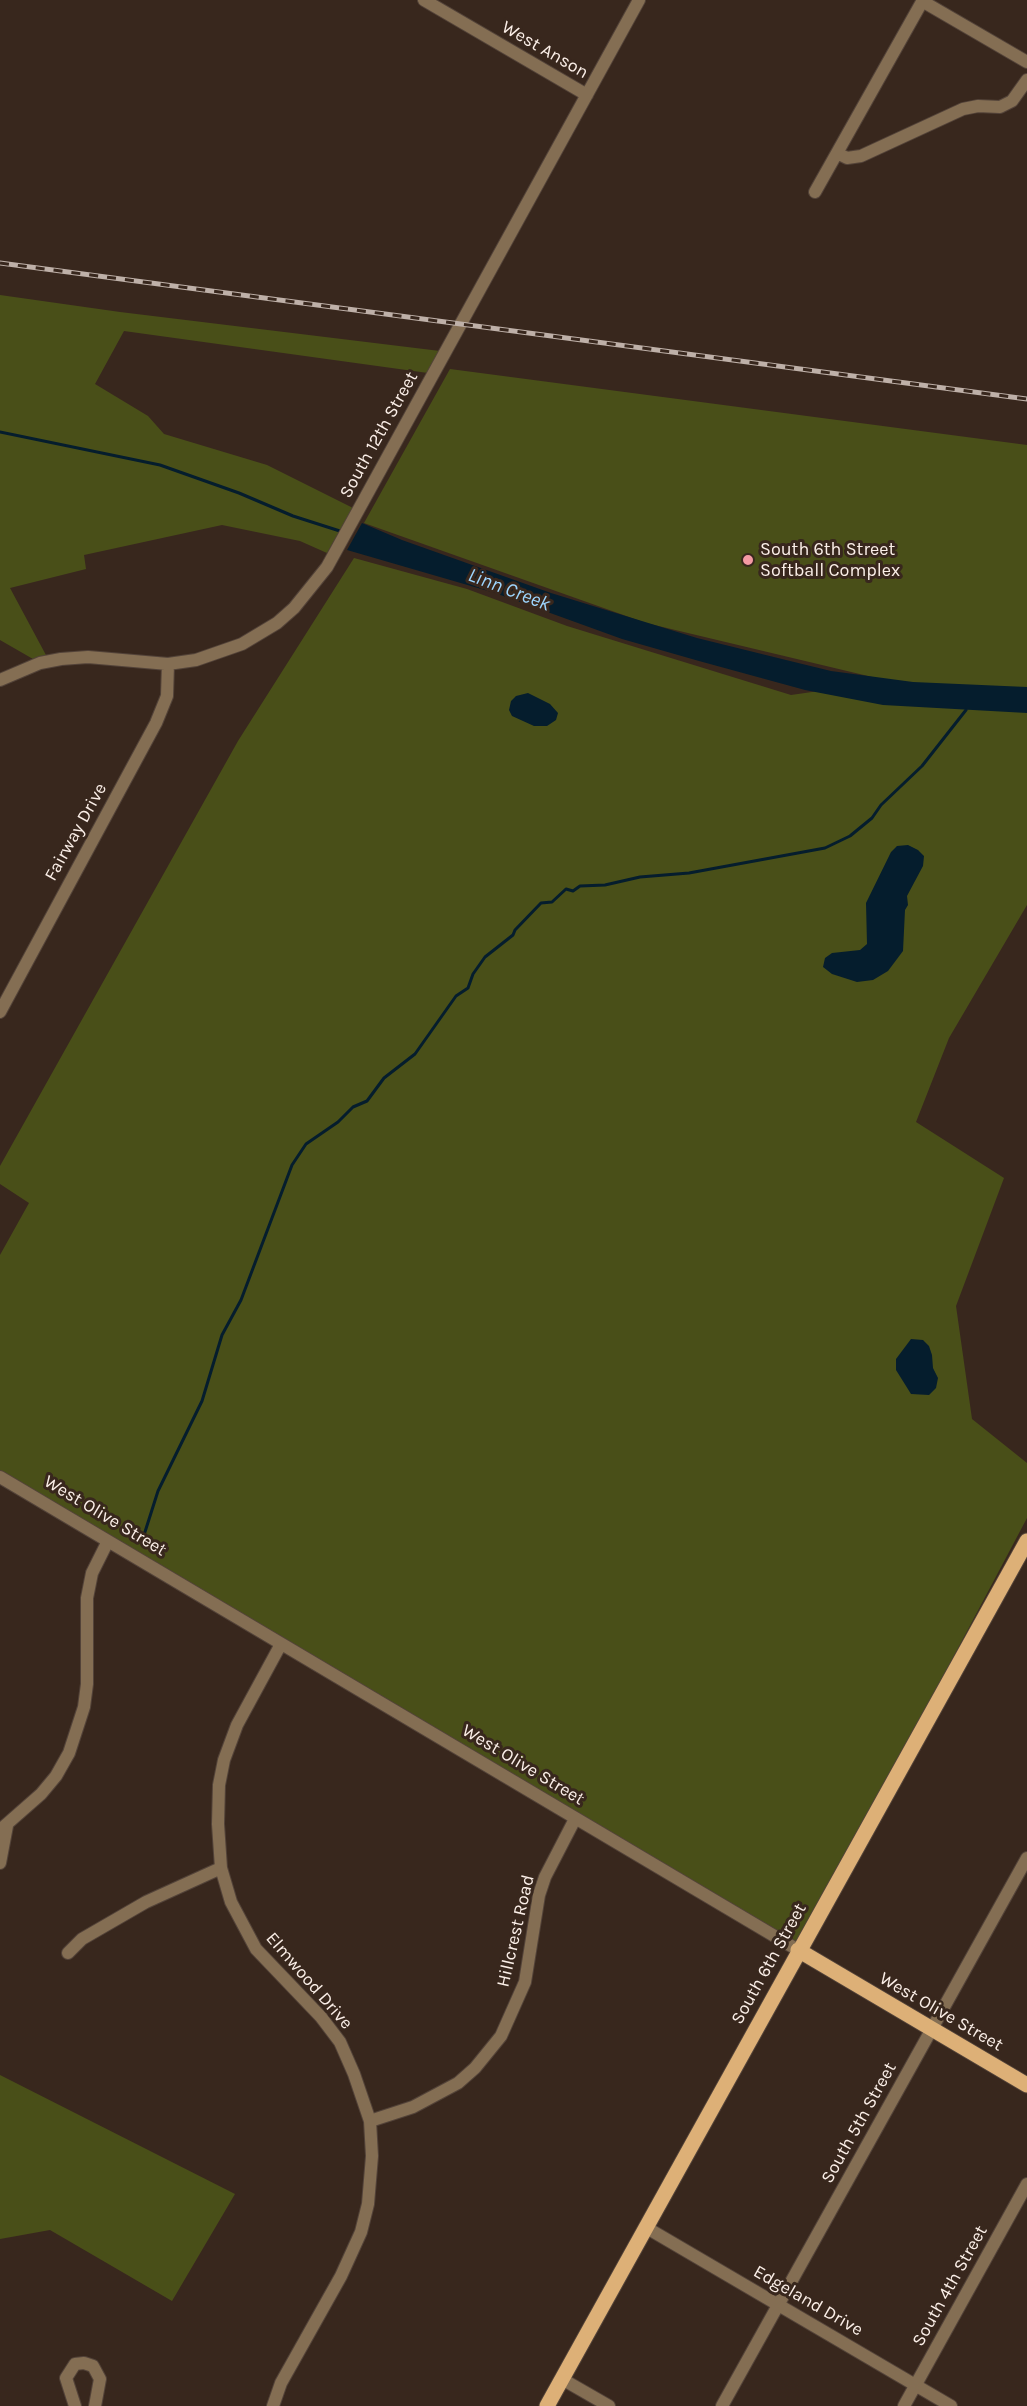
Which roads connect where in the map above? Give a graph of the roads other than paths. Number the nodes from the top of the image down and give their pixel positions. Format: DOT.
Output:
graph roads {
  1 [pos="424,0"];
  2 [pos="639,0"];
  3 [pos="922,0"];
  4 [pos="1027,62"];
  5 [pos="1027,80"];
  6 [pos="587,95"];
  7 [pos="837,153"];
  8 [pos="815,192"];
  9 [pos="168,664"];
  10 [pos="0,680"];
  11 [pos="0,1012"];
  12 [pos="0,1477"];
  13 [pos="108,1541"];
  14 [pos="1027,1541"];
  15 [pos="281,1644"];
  16 [pos="575,1819"];
  17 [pos="4,1828"];
  18 [pos="1027,1858"];
  19 [pos="0,1863"];
  20 [pos="221,1868"];
  21 [pos="798,1950"];
  22 [pos="68,1953"];
  23 [pos="932,2029"];
  24 [pos="1027,2085"];
  25 [pos="369,2121"];
  26 [pos="1027,2184"];
  27 [pos="647,2228"];
  28 [pos="778,2304"];
  29 [pos="562,2379"];
  30 [pos="916,2385"];
  31 [pos="75,2406"];
  32 [pos="95,2406"];
  33 [pos="273,2406"];
  34 [pos="547,2406"];
  35 [pos="609,2406"];
  36 [pos="722,2406"];
  37 [pos="904,2406"];
  38 [pos="951,2406"];
  1 -- 6 [label="street, West Anson"];
  2 -- 6 [label="street, South 12th Street"];
  3 -- 4 [label="street"];
  3 -- 7 [label="street"];
  5 -- 7 [label="street"];
  6 -- 9 [label="street, South 12th Street"];
  7 -- 8 [label="street"];
  9 -- 10 [label="street, South 12th Street"];
  9 -- 11 [label="street, Fairway Drive"];
  12 -- 13 [label="street, West Olive Street"];
  13 -- 15 [label="street, West Olive Street"];
  13 -- 17 [label="street"];
  14 -- 21 [label="main road, South 6th Street"];
  15 -- 16 [label="street, West Olive Street"];
  15 -- 20 [label="street, Elmwood Drive"];
  16 -- 21 [label="street, West Olive Street"];
  16 -- 25 [label="street, Hillcrest Road"];
  17 -- 19 [label="street"];
  18 -- 23 [label="street, South 5th Street"];
  20 -- 22 [label="street"];
  20 -- 25 [label="street, Elmwood Drive"];
  21 -- 23 [label="main road, West Olive Street"];
  21 -- 27 [label="main road, South 6th Street"];
  23 -- 24 [label="main road, West Olive Street"];
  23 -- 28 [label="street, South 5th Street"];
  25 -- 33 [label="street, Elmwood Drive"];
  26 -- 30 [label="street, South 4th Street"];
  27 -- 28 [label="street, Edgeland Drive"];
  27 -- 29 [label="main road, South 6th Street"];
  28 -- 30 [label="street, Edgeland Drive"];
  28 -- 36 [label="street, South 5th Street"];
  29 -- 34 [label="main road, South 6th Street"];
  29 -- 35 [label="street"];
  30 -- 37 [label="street, South 4th Street"];
  30 -- 38 [label="street, Edgeland Drive"];
  31 -- 32 [label="street"];
}
